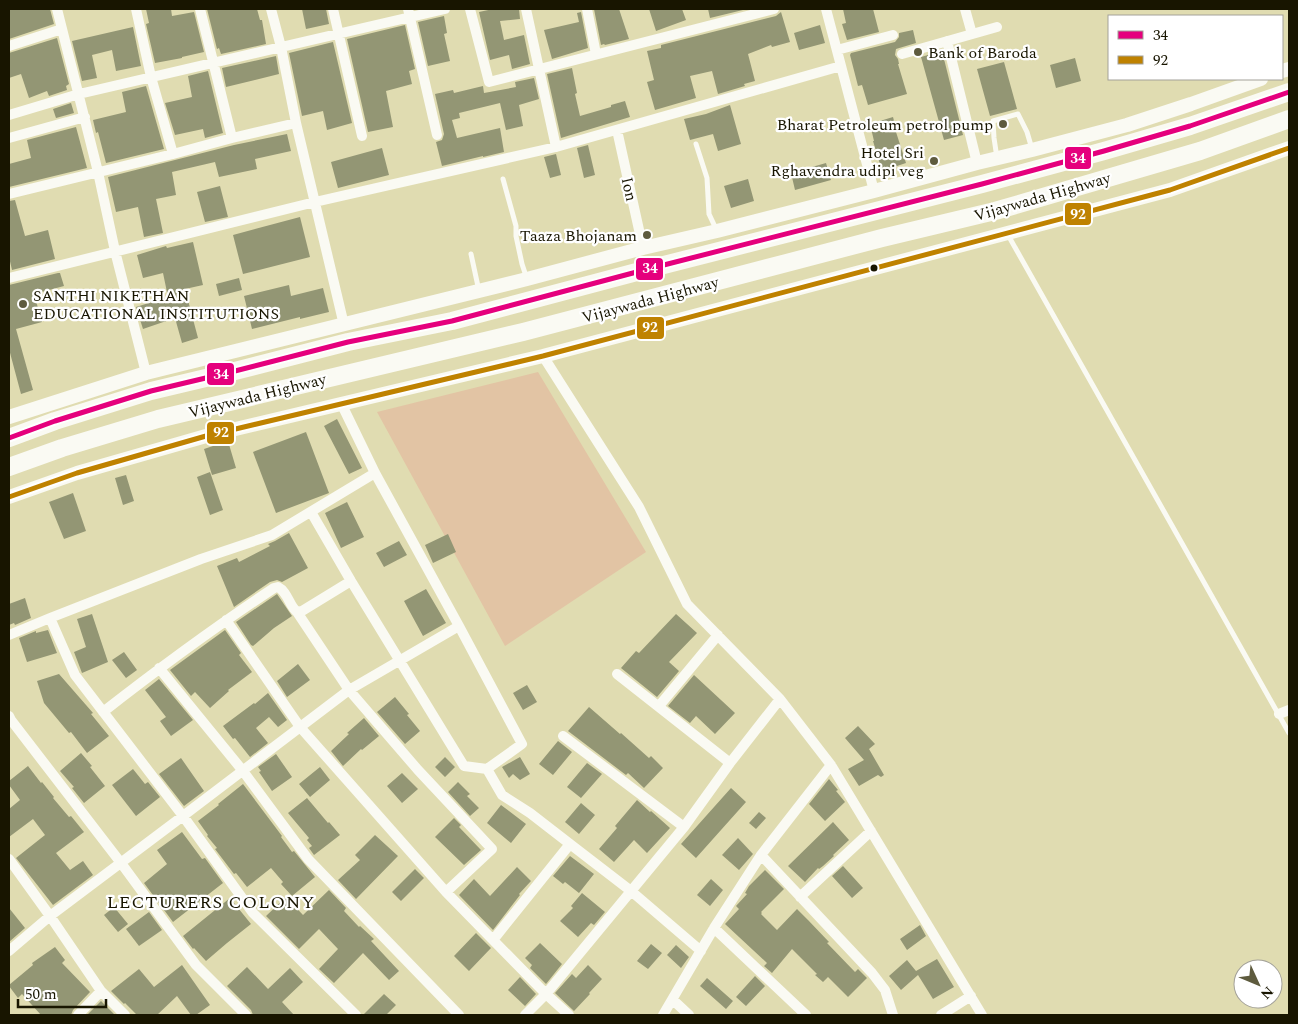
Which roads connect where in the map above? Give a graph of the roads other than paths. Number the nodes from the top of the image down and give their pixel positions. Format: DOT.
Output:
graph roads {
  1 [pos="57,9"];
  2 [pos="136,9"];
  3 [pos="200,9"];
  4 [pos="272,9"];
  5 [pos="333,9"];
  6 [pos="445,9"];
  7 [pos="470,9"];
  8 [pos="526,9"];
  9 [pos="587,9"];
  10 [pos="774,9"];
  11 [pos="826,9"];
  12 [pos="964,9"];
  13 [pos="409,13"];
  14 [pos="997,27"];
  15 [pos="62,30"];
  16 [pos="339,33"];
  17 [pos="972,34"];
  18 [pos="893,35"];
  19 [pos="948,41"];
  20 [pos="9,46"];
  21 [pos="281,47"];
  22 [pos="837,50"];
  23 [pos="596,54"];
  24 [pos="902,54"];
  25 [pos="214,63"];
  26 [pos="841,66"];
  27 [pos="540,68"];
  28 [pos="151,77"];
  29 [pos="1258,80"];
  30 [pos="1289,92"];
  31 [pos="79,94"];
  32 [pos="9,115"];
  33 [pos="84,117"];
  34 [pos="1289,119"];
  35 [pos="296,123"];
  36 [pos="617,130"];
  37 [pos="362,136"];
  38 [pos="437,136"];
  39 [pos="9,138"];
  40 [pos="232,138"];
  41 [pos="696,144"];
  42 [pos="556,147"];
  43 [pos="1289,148"];
  44 [pos="1032,150"];
  45 [pos="173,154"];
  46 [pos="997,159"];
  47 [pos="977,163"];
  48 [pos="98,172"];
  49 [pos="503,179"];
  50 [pos="874,191"];
  51 [pos="9,194"];
  52 [pos="315,202"];
  53 [pos="717,231"];
  54 [pos="1007,234"];
  55 [pos="643,248"];
  56 [pos="115,251"];
  57 [pos="471,254"];
  58 [pos="9,278"];
  59 [pos="527,279"];
  60 [pos="479,291"];
  61 [pos="344,325"];
  62 [pos="543,356"];
  63 [pos="146,372"];
  64 [pos="231,372"];
  65 [pos="238,400"];
  66 [pos="341,403"];
  67 [pos="9,417"];
  68 [pos="9,438"];
  69 [pos="9,467"];
  70 [pos="375,473"];
  71 [pos="9,497"];
  72 [pos="311,512"];
  73 [pos="351,582"];
  74 [pos="298,612"];
  75 [pos="50,618"];
  76 [pos="226,620"];
  77 [pos="459,626"];
  78 [pos="9,635"];
  79 [pos="718,636"];
  80 [pos="400,661"];
  81 [pos="159,668"];
  82 [pos="617,674"];
  83 [pos="349,690"];
  84 [pos="780,698"];
  85 [pos="658,706"];
  86 [pos="1289,710"];
  87 [pos="103,712"];
  88 [pos="1279,714"];
  89 [pos="9,716"];
  90 [pos="300,726"];
  91 [pos="1289,733"];
  92 [pos="564,736"];
  93 [pos="730,763"];
  94 [pos="831,765"];
  95 [pos="488,769"];
  96 [pos="244,771"];
  97 [pos="184,816"];
  98 [pos="684,827"];
  99 [pos="871,832"];
  100 [pos="570,844"];
  101 [pos="761,854"];
  102 [pos="9,859"];
  103 [pos="122,863"];
  104 [pos="631,891"];
  105 [pos="446,892"];
  106 [pos="800,897"];
  107 [pos="50,916"];
  108 [pos="714,928"];
  109 [pos="493,940"];
  110 [pos="9,951"];
  111 [pos="702,951"];
  112 [pos="101,991"];
  113 [pos="546,994"];
  114 [pos="971,996"];
  115 [pos="673,1000"];
  116 [pos="240,1013"];
  117 [pos="78,1015"];
  118 [pos="125,1015"];
  119 [pos="356,1015"];
  120 [pos="459,1015"];
  121 [pos="525,1015"];
  122 [pos="569,1015"];
  123 [pos="663,1015"];
  124 [pos="689,1015"];
  125 [pos="806,1015"];
  126 [pos="892,1015"];
  127 [pos="941,1015"];
  128 [pos="982,1015"];
  1 -- 15 [label="street"];
  2 -- 28 [label="street"];
  3 -- 25 [label="street"];
  4 -- 21 [label="street"];
  5 -- 16 [label="street"];
  6 -- 13 [label="street"];
  7 -- 27 [label="street"];
  8 -- 27 [label="street"];
  9 -- 23 [label="street"];
  10 -- 23 [label="street"];
  11 -- 22 [label="street"];
  12 -- 17 [label="street"];
  13 -- 16 [label="street"];
  13 -- 38 [label="street"];
  14 -- 17 [label="street"];
  15 -- 20 [label="street"];
  15 -- 31 [label="street"];
  16 -- 21 [label="street"];
  16 -- 37 [label="street"];
  17 -- 19 [label="street"];
  18 -- 22 [label="street"];
  19 -- 24 [label="street"];
  19 -- 47 [label="street"];
  21 -- 25 [label="street"];
  21 -- 35 [label="street"];
  22 -- 26 [label="street"];
  23 -- 27 [label="street"];
  25 -- 28 [label="street"];
  25 -- 40 [label="street"];
  26 -- 36 [label="street"];
  26 -- 50 [label="street"];
  27 -- 42 [label="street"];
  28 -- 31 [label="street"];
  28 -- 45 [label="street"];
  29 -- 44 [label="street"];
  30 -- 64 [label="highway, Vijaywada Highway"];
  31 -- 32 [label="street"];
  31 -- 33 [label="street"];
  33 -- 39 [label="street"];
  33 -- 48 [label="street"];
  34 -- 65 [label="highway, Vijaywada Highway"];
  35 -- 40 [label="street"];
  35 -- 52 [label="street"];
  36 -- 42 [label="street"];
  36 -- 55 [label="street, Ion"];
  40 -- 45 [label="street"];
  41 -- 53 [label="lane"];
  42 -- 52 [label="street"];
  43 -- 54 [label="street"];
  44 -- 46 [label="street"];
  44 -- 46 [label="lane"];
  45 -- 48 [label="street"];
  46 -- 47 [label="street"];
  47 -- 50 [label="street"];
  48 -- 51 [label="street"];
  48 -- 56 [label="street"];
  49 -- 59 [label="lane"];
  50 -- 53 [label="street"];
  52 -- 56 [label="street"];
  52 -- 61 [label="street"];
  53 -- 55 [label="street"];
  54 -- 62 [label="street"];
  54 -- 88 [label="lane"];
  55 -- 59 [label="street"];
  56 -- 58 [label="street"];
  56 -- 63 [label="street"];
  57 -- 60 [label="lane"];
  59 -- 60 [label="street"];
  60 -- 61 [label="street"];
  61 -- 63 [label="street"];
  62 -- 66 [label="street"];
  62 -- 79 [label="street"];
  63 -- 67 [label="street"];
  64 -- 65 [label="highway"];
  64 -- 68 [label="highway, Vijaywada Highway"];
  65 -- 69 [label="highway, Vijaywada Highway"];
  66 -- 70 [label="street"];
  66 -- 71 [label="street"];
  70 -- 72 [label="street"];
  70 -- 77 [label="street"];
  72 -- 73 [label="street"];
  72 -- 75 [label="street"];
  73 -- 74 [label="street"];
  73 -- 80 [label="street"];
  74 -- 76 [label="street"];
  74 -- 83 [label="street"];
  75 -- 78 [label="street"];
  75 -- 87 [label="street"];
  76 -- 81 [label="street"];
  76 -- 90 [label="street"];
  77 -- 80 [label="street"];
  77 -- 95 [label="street"];
  79 -- 84 [label="street"];
  79 -- 85 [label="street"];
  80 -- 83 [label="street"];
  80 -- 95 [label="street"];
  81 -- 87 [label="street"];
  81 -- 96 [label="street"];
  82 -- 85 [label="street"];
  83 -- 90 [label="street"];
  83 -- 105 [label="street"];
  84 -- 93 [label="street"];
  84 -- 94 [label="street"];
  85 -- 93 [label="street"];
  86 -- 88 [label="street"];
  87 -- 97 [label="street"];
  88 -- 91 [label="lane"];
  89 -- 103 [label="street"];
  90 -- 96 [label="street"];
  90 -- 105 [label="street"];
  92 -- 98 [label="street"];
  93 -- 98 [label="street"];
  94 -- 99 [label="street"];
  94 -- 101 [label="street"];
  95 -- 100 [label="street"];
  96 -- 97 [label="street"];
  96 -- 120 [label="street"];
  97 -- 103 [label="street"];
  97 -- 119 [label="street"];
  98 -- 104 [label="street"];
  99 -- 106 [label="street"];
  99 -- 114 [label="street"];
  100 -- 104 [label="street"];
  100 -- 109 [label="street"];
  101 -- 106 [label="street"];
  101 -- 108 [label="street"];
  102 -- 107 [label="street"];
  103 -- 107 [label="street"];
  103 -- 116 [label="street"];
  104 -- 111 [label="street"];
  104 -- 113 [label="street"];
  105 -- 109 [label="street"];
  106 -- 126 [label="street"];
  107 -- 110 [label="street"];
  107 -- 112 [label="street"];
  108 -- 111 [label="street"];
  108 -- 125 [label="street"];
  109 -- 113 [label="street"];
  111 -- 115 [label="street"];
  112 -- 117 [label="street"];
  112 -- 118 [label="street"];
  113 -- 121 [label="street"];
  113 -- 122 [label="street"];
  114 -- 127 [label="street"];
  114 -- 128 [label="street"];
  115 -- 123 [label="street"];
  115 -- 124 [label="street"];
}
